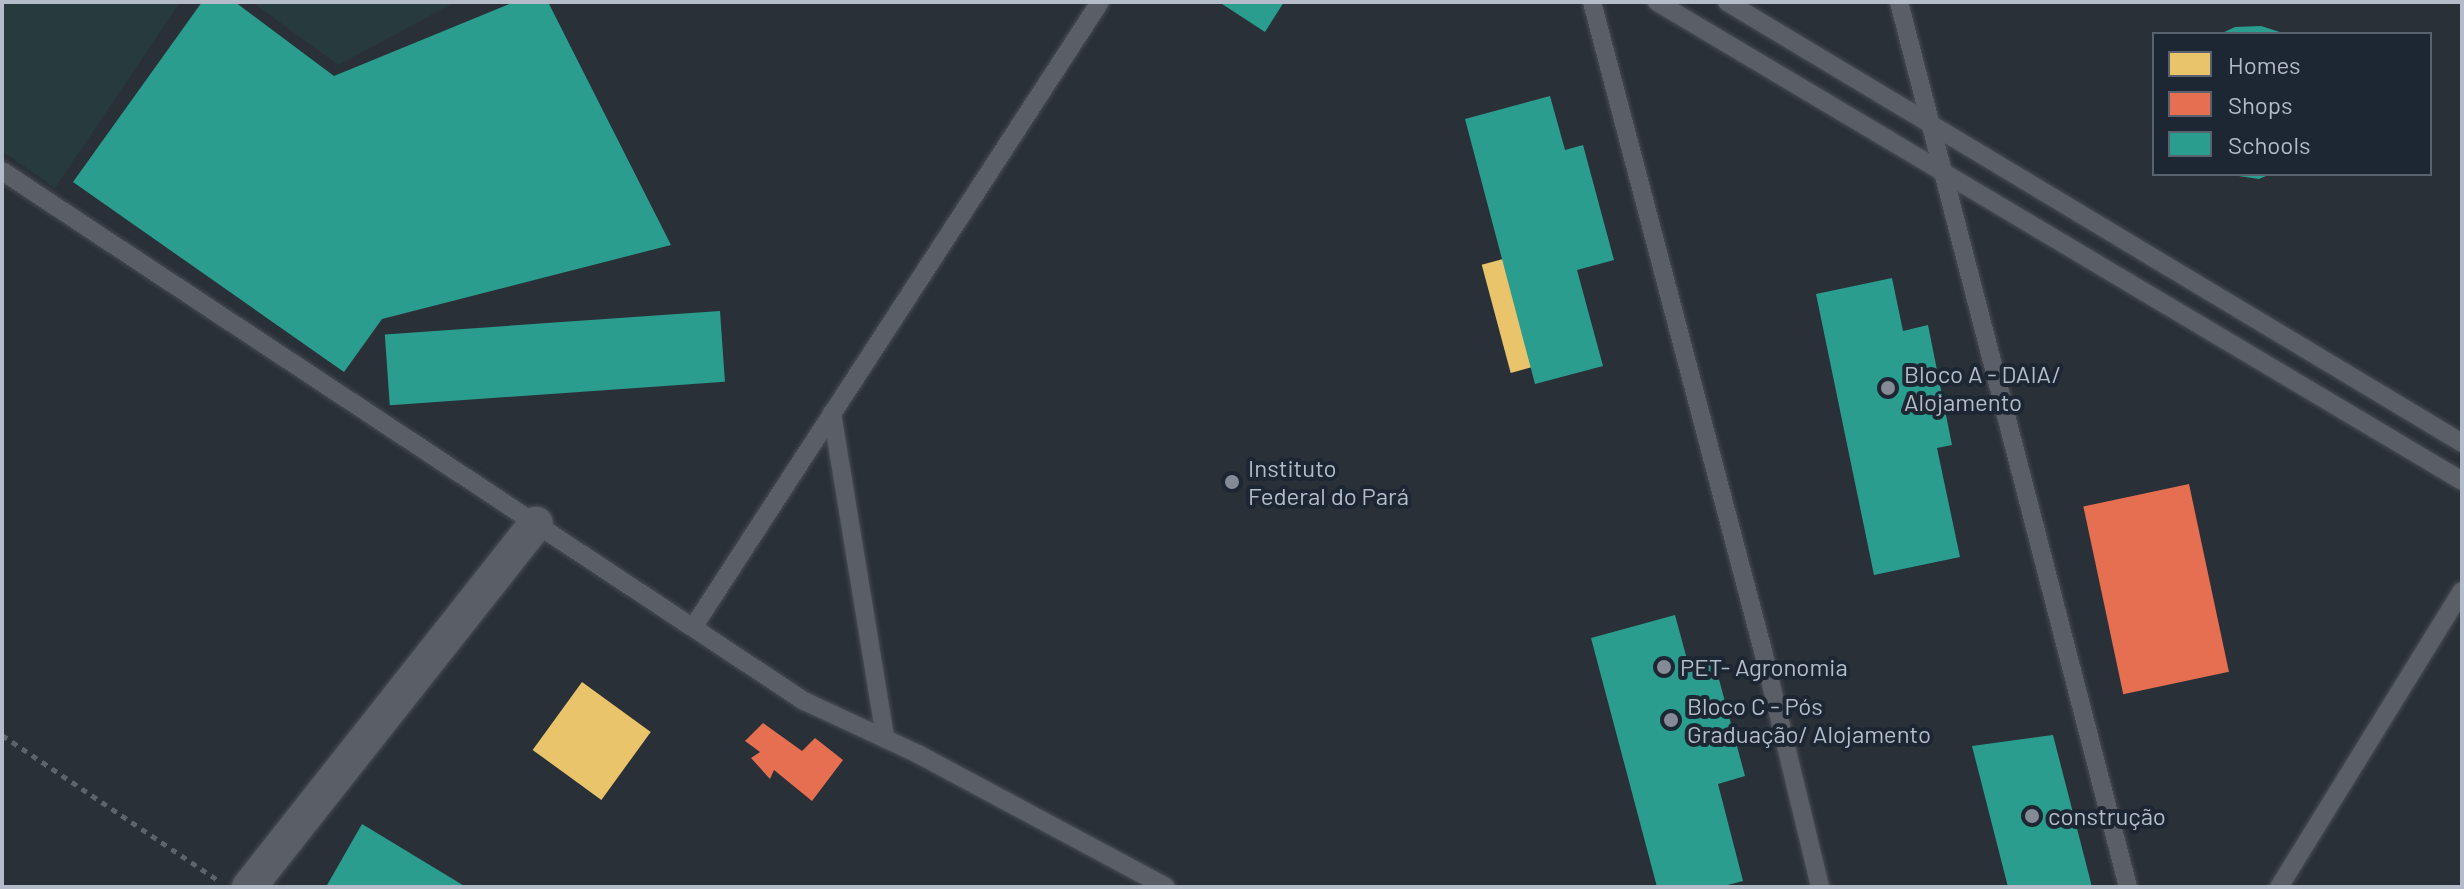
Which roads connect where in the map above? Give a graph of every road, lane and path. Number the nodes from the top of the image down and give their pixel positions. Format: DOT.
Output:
graph roads {
  1 [pos="1100,2"];
  2 [pos="1592,2"];
  3 [pos="1657,2"];
  4 [pos="1727,2"];
  5 [pos="1899,2"];
  6 [pos="1928,120"];
  7 [pos="2,171"];
  8 [pos="1944,173"];
  9 [pos="832,413"];
  10 [pos="2462,443"];
  11 [pos="2462,481"];
  12 [pos="536,524"];
  13 [pos="2462,591"];
  14 [pos="694,626"];
  15 [pos="2,735"];
  16 [pos="885,737"];
  17 [pos="229,887"];
  18 [pos="249,887"];
  19 [pos="1166,887"];
  20 [pos="1820,887"];
  21 [pos="2128,887"];
  22 [pos="2279,887"];
  1 -- 9 [label="lane"];
  2 -- 20 [label="lane"];
  3 -- 8 [label="lane"];
  4 -- 6 [label="lane"];
  5 -- 6 [label="lane"];
  6 -- 8 [label="lane"];
  6 -- 10 [label="lane"];
  7 -- 12 [label="lane"];
  8 -- 11 [label="lane"];
  8 -- 21 [label="lane"];
  9 -- 14 [label="lane"];
  9 -- 16 [label="lane"];
  12 -- 14 [label="lane"];
  12 -- 18 [label="street"];
  13 -- 22 [label="lane"];
  14 -- 16 [label="lane"];
  15 -- 17 [label="path"];
  16 -- 19 [label="lane"];
}
